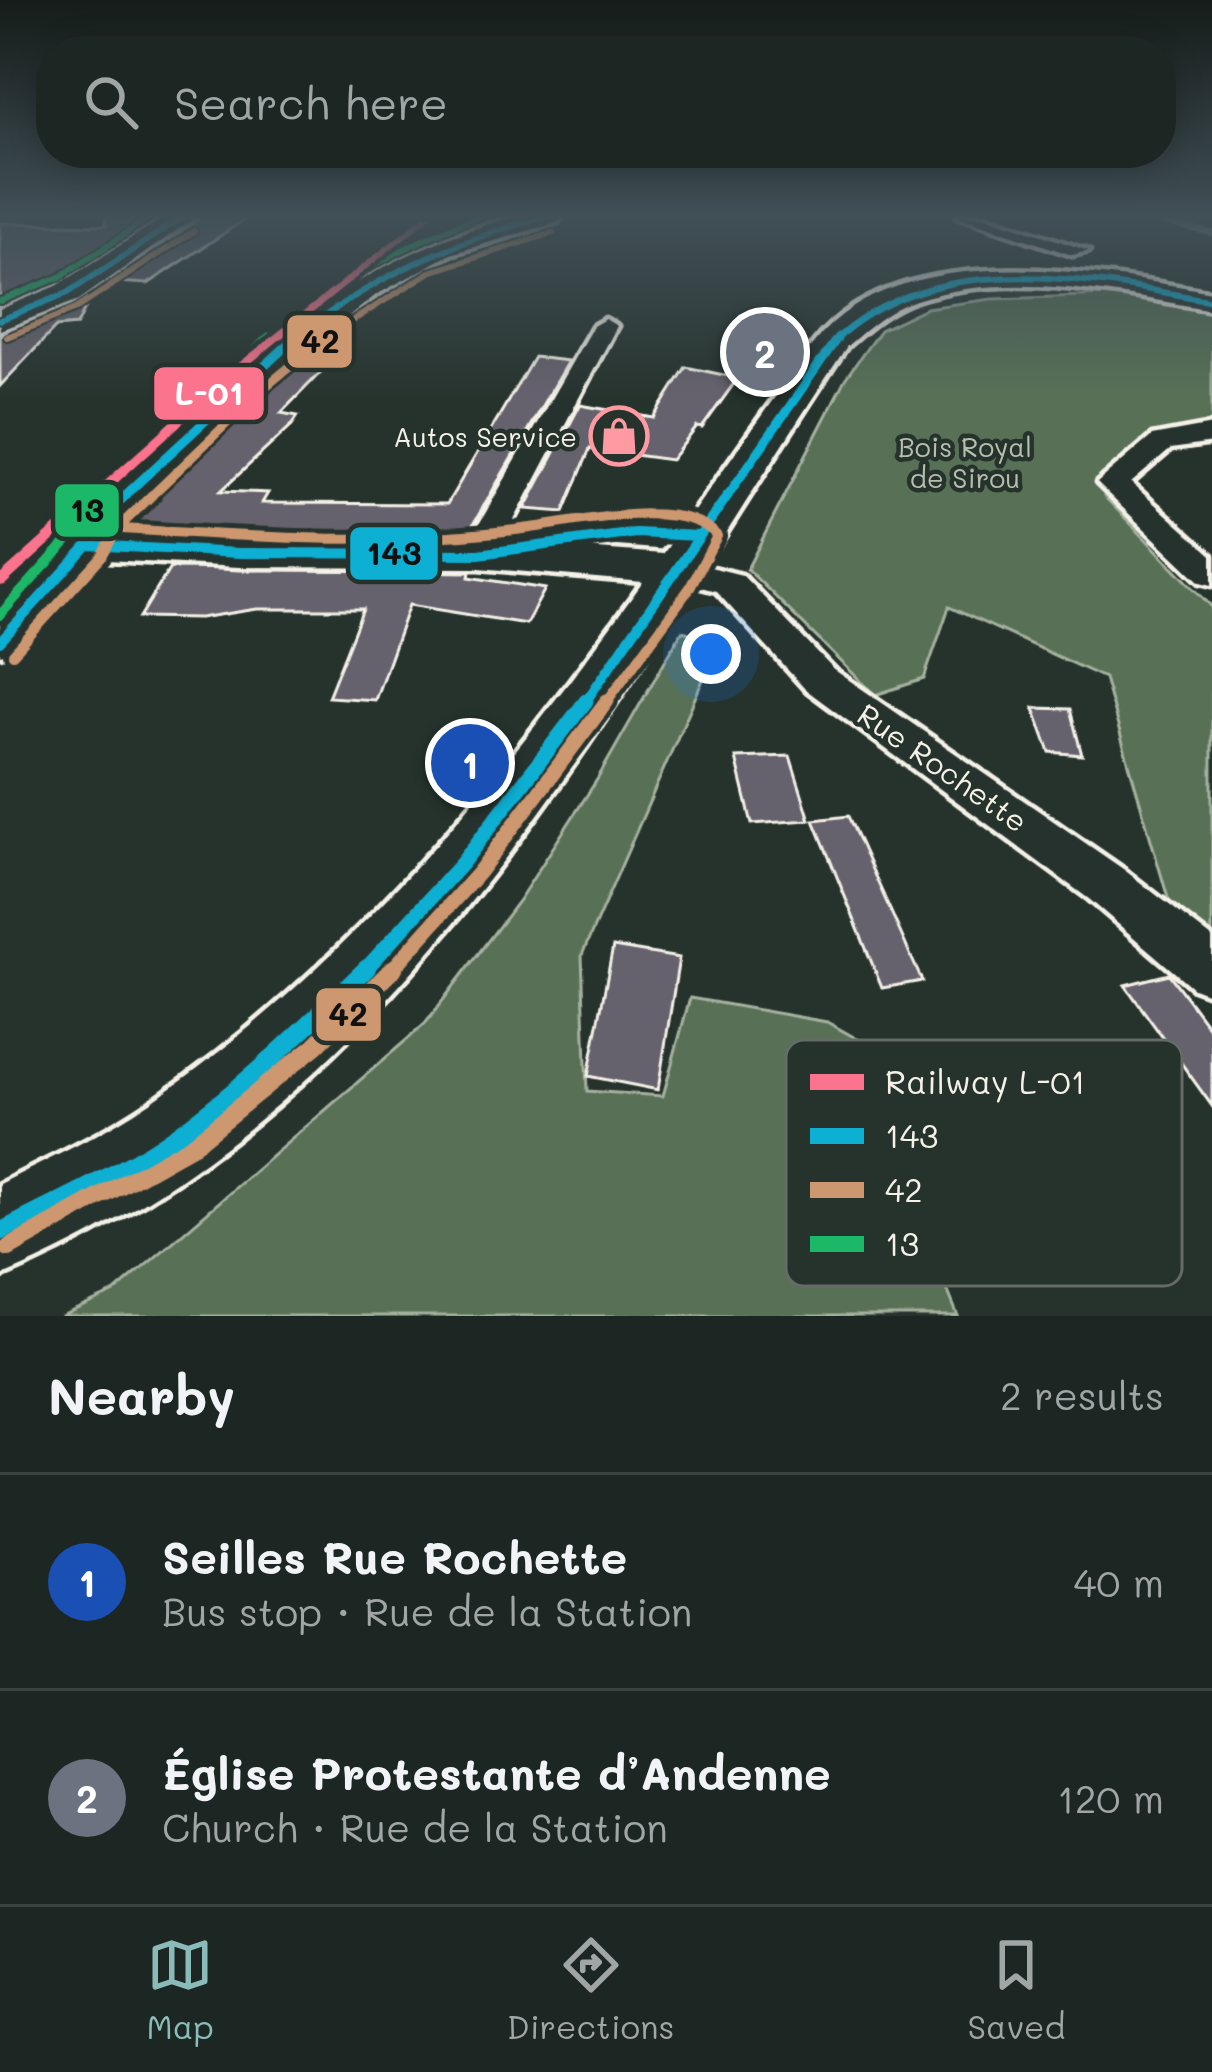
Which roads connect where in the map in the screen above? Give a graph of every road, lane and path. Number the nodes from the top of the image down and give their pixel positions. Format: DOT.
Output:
graph roads {
  1 [pos="90,277"];
  2 [pos="386,277"];
  3 [pos="1212,301"];
  4 [pos="0,320"];
  5 [pos="605,326"];
  6 [pos="1212,434"];
  7 [pos="88,544"];
  8 [pos="689,553"];
  9 [pos="479,554"];
  10 [pos="1212,574"];
  11 [pos="0,642"];
  12 [pos="1212,970"];
  13 [pos="0,1232"];
  1 -- 4 [label="street"];
  2 -- 7 [label="street"];
  3 -- 8 [label="street"];
  5 -- 9 [label="street"];
  6 -- 10 [label="street"];
  7 -- 9 [label="street"];
  7 -- 11 [label="street"];
  8 -- 9 [label="street"];
  8 -- 12 [label="street, Rue Rochette"];
  8 -- 13 [label="street"];
}
